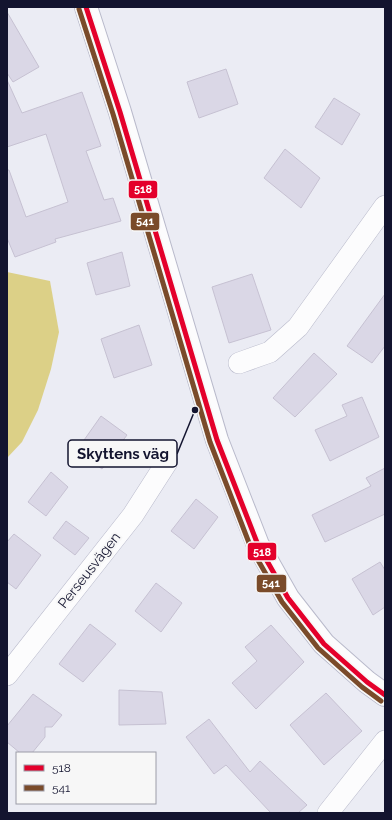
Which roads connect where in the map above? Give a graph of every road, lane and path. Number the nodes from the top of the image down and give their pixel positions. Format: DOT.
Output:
graph roads {
  1 [pos="86,7"];
  2 [pos="385,206"];
  3 [pos="239,363"];
  4 [pos="167,462"];
  5 [pos="7,675"];
  6 [pos="385,695"];
  7 [pos="385,741"];
  8 [pos="328,813"];
  1 -- 6 [label="street"];
  2 -- 3 [label="street"];
  4 -- 5 [label="street, Perseusvägen"];
  7 -- 8 [label="street"];
}
